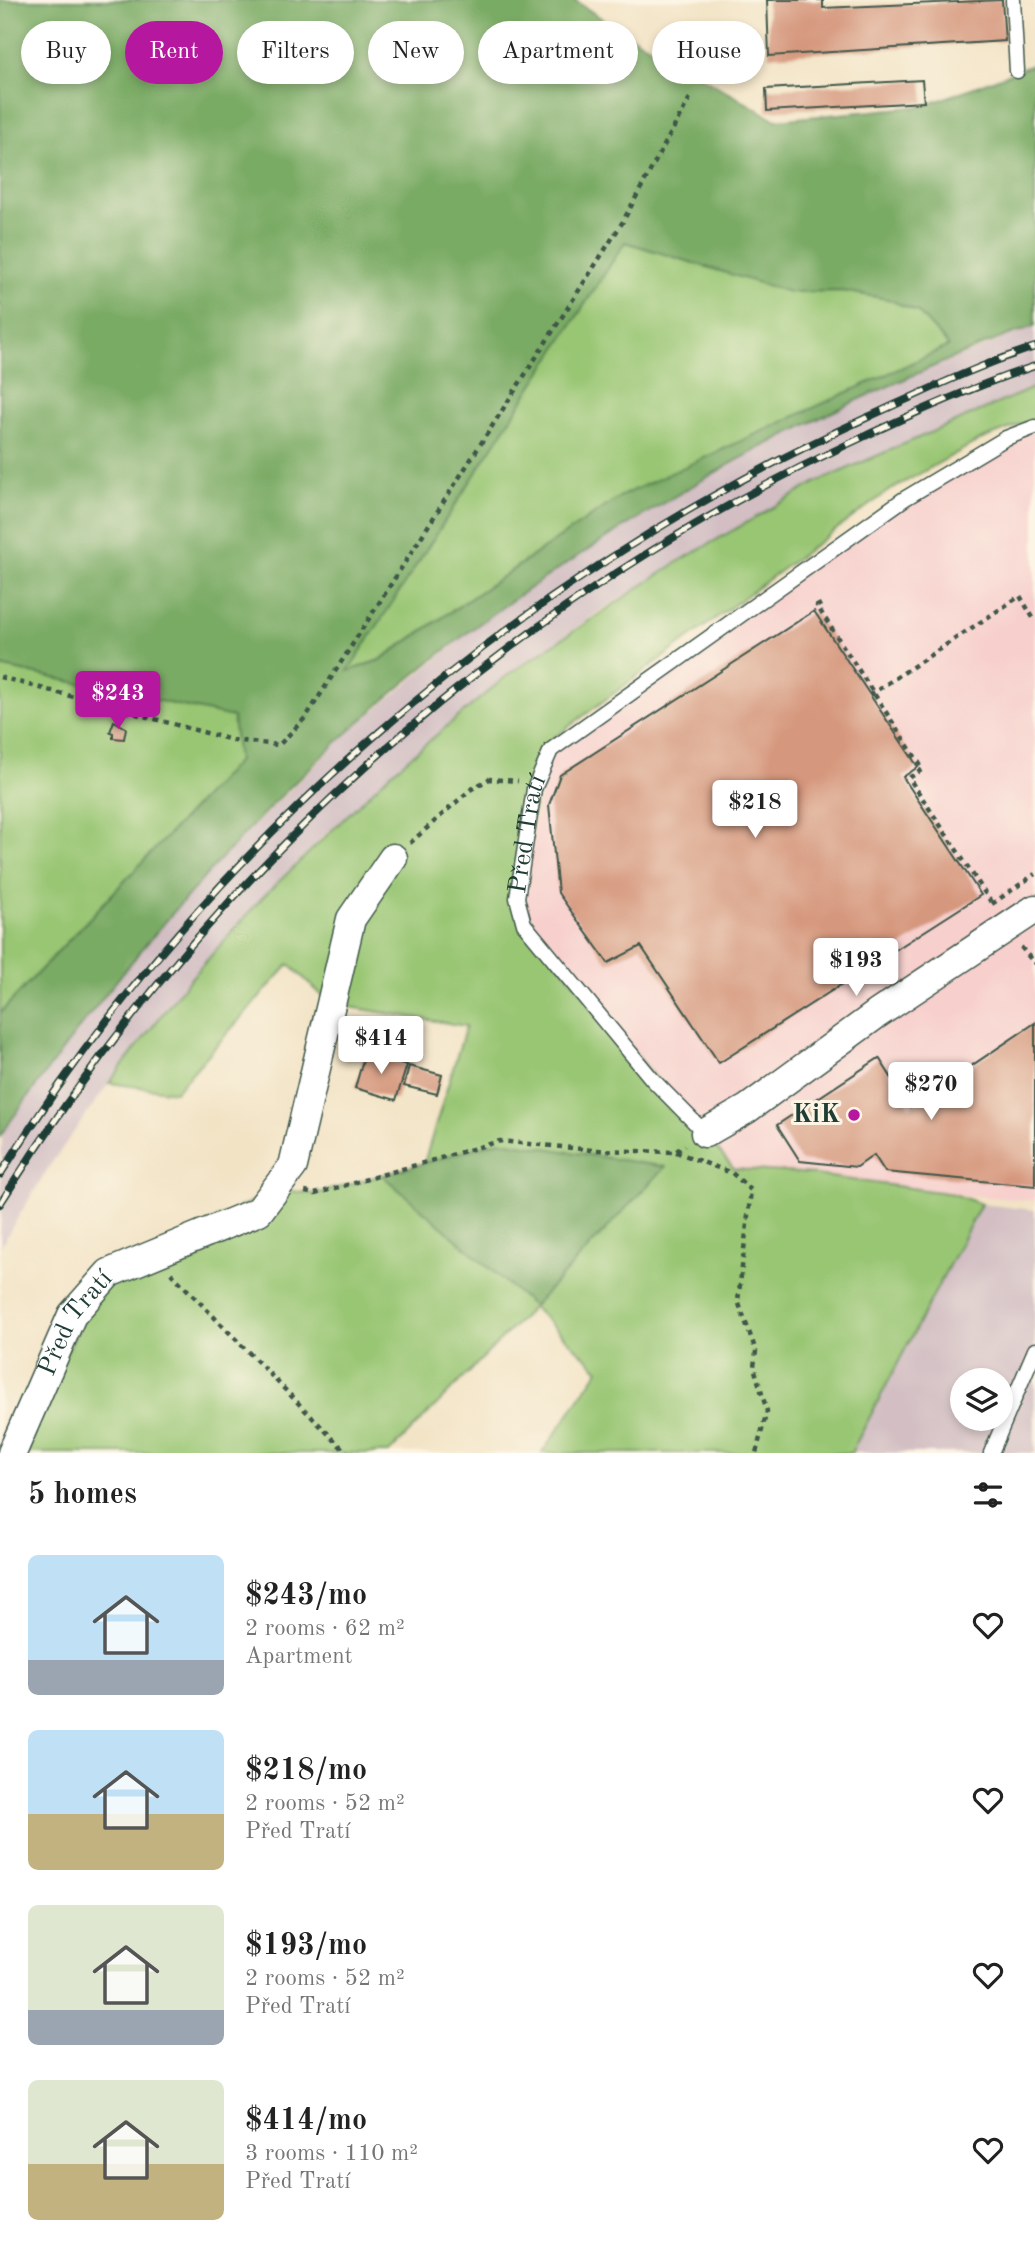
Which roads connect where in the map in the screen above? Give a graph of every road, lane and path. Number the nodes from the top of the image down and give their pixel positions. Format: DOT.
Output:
graph roads {
  1 [pos="1013,0"];
  2 [pos="1017,71"];
  3 [pos="692,94"];
  4 [pos="1035,427"];
  5 [pos="821,604"];
  6 [pos="1035,621"];
  7 [pos="0,677"];
  8 [pos="872,694"];
  9 [pos="534,789"];
  10 [pos="393,858"];
  11 [pos="991,902"];
  12 [pos="1035,909"];
  13 [pos="1020,947"];
  14 [pos="1035,964"];
  15 [pos="705,1133"];
  16 [pos="675,1152"];
  17 [pos="276,1189"];
  18 [pos="152,1255"];
  19 [pos="1035,1350"];
  20 [pos="12,1453"];
  21 [pos="347,1453"];
  22 [pos="756,1453"];
  23 [pos="990,1453"];
  1 -- 2 [label="lane"];
  3 -- 7 [label="path"];
  4 -- 9 [label="lane, Před Tratí"];
  5 -- 8 [label="path"];
  6 -- 8 [label="path"];
  8 -- 11 [label="path"];
  9 -- 10 [label="path"];
  9 -- 15 [label="lane, Před Tratí"];
  10 -- 17 [label="street, Před Tratí"];
  12 -- 15 [label="street"];
  13 -- 14 [label="path"];
  15 -- 16 [label="path"];
  16 -- 17 [label="path"];
  16 -- 22 [label="path"];
  17 -- 18 [label="street, Před Tratí"];
  18 -- 20 [label="street, Před Tratí"];
  18 -- 21 [label="path"];
  19 -- 23 [label="lane"];
}
